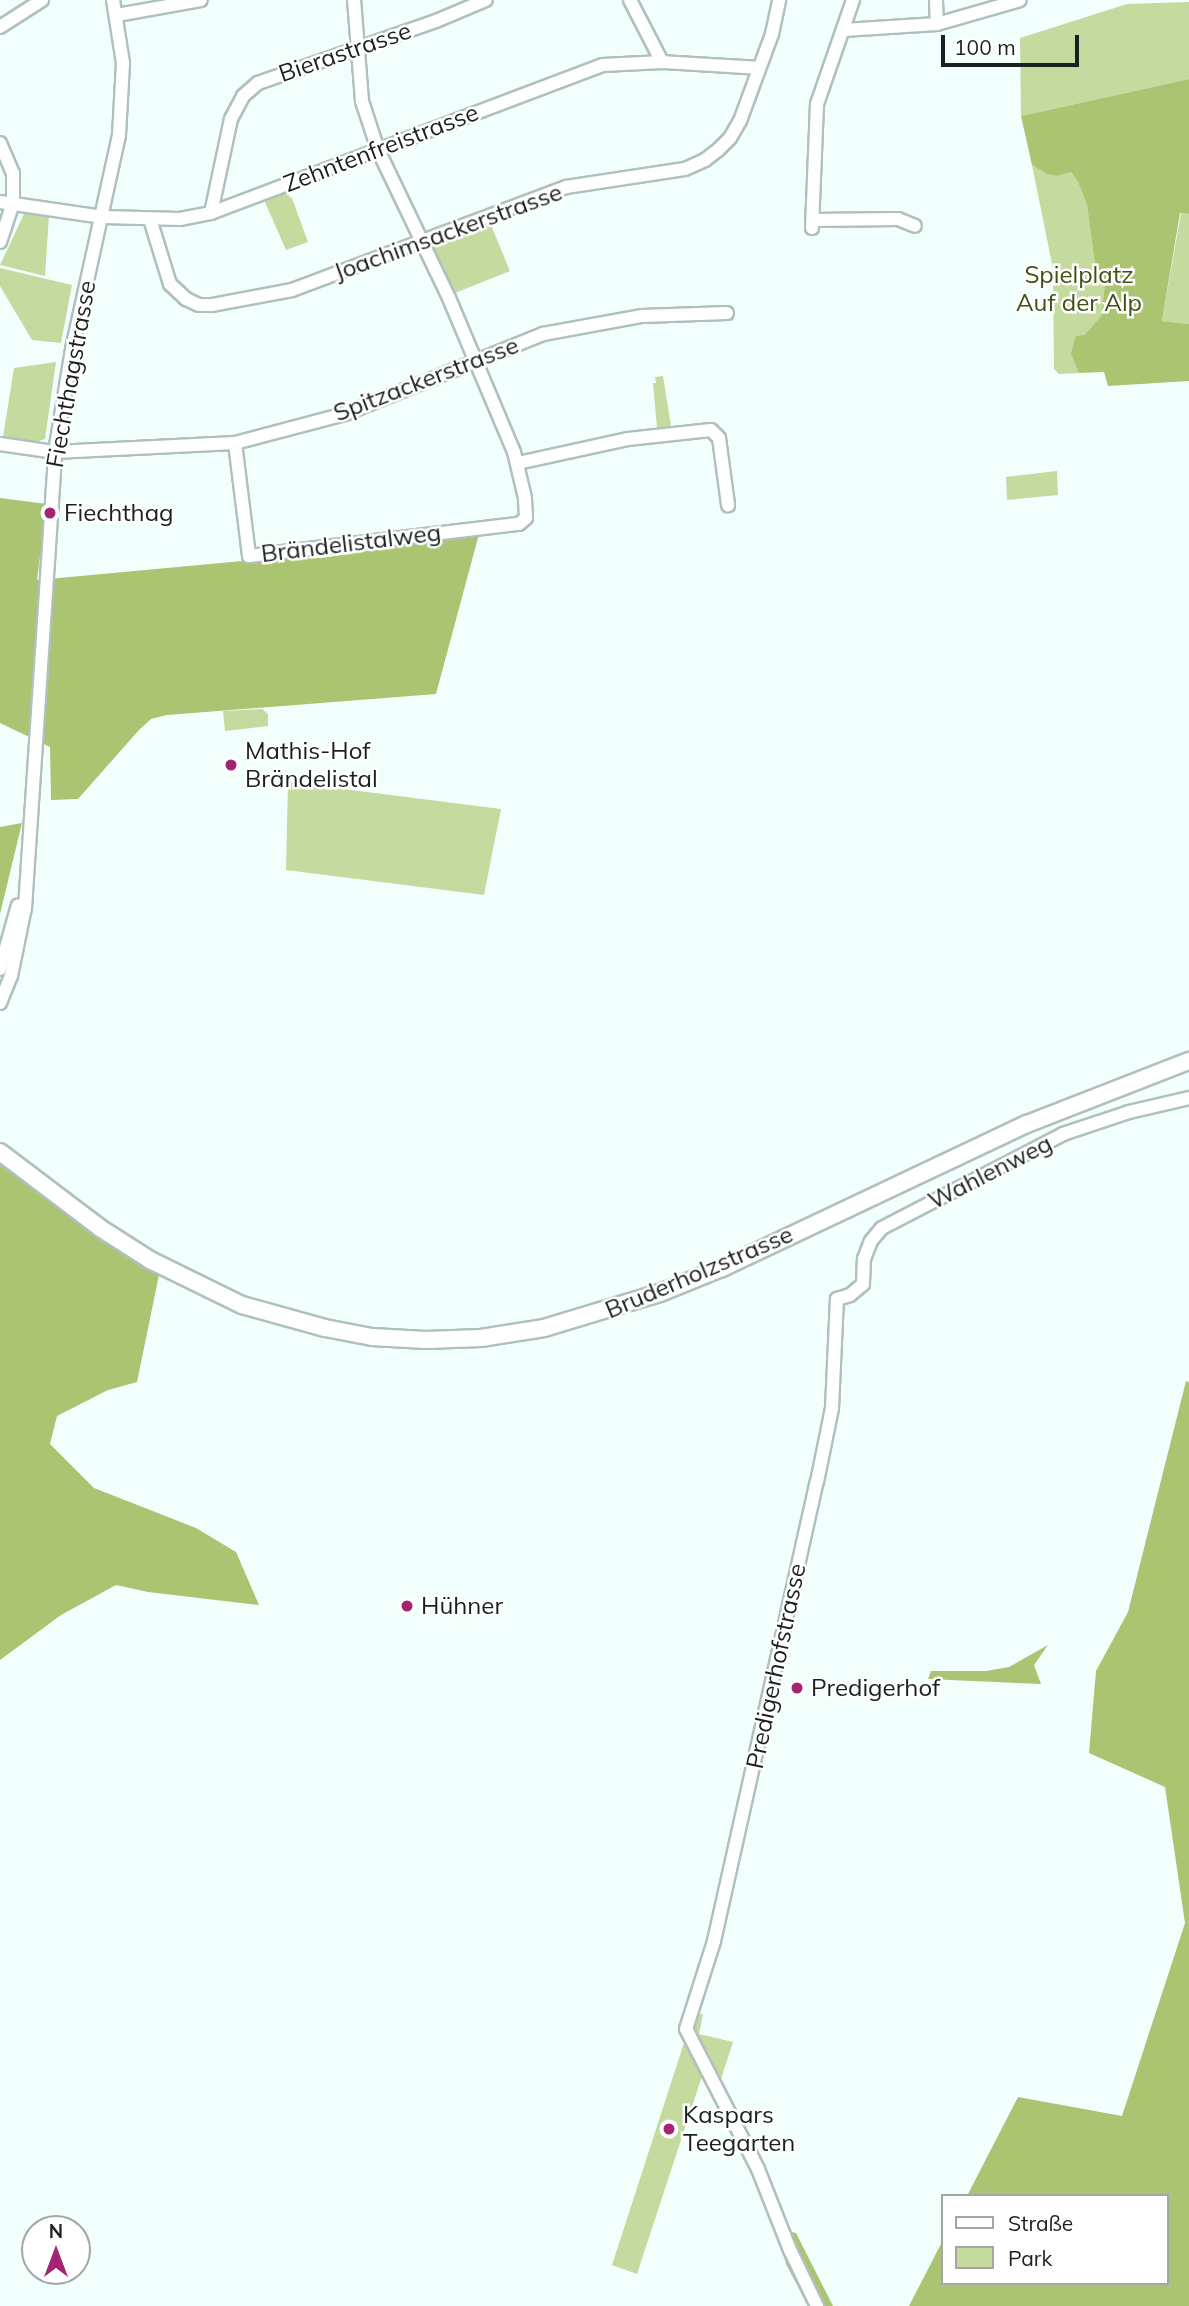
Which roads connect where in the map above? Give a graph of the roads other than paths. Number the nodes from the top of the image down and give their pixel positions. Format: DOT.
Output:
graph roads {
  1 [pos="42,0"];
  2 [pos="113,0"];
  3 [pos="201,0"];
  4 [pos="354,0"];
  5 [pos="486,0"];
  6 [pos="630,0"];
  7 [pos="779,0"];
  8 [pos="853,0"];
  9 [pos="936,0"];
  10 [pos="1020,0"];
  11 [pos="117,15"];
  12 [pos="937,24"];
  13 [pos="0,27"];
  14 [pos="844,30"];
  15 [pos="356,49"];
  16 [pos="662,62"];
  17 [pos="759,68"];
  18 [pos="0,143"];
  19 [pos="378,150"];
  20 [pos="7,202"];
  21 [pos="211,213"];
  22 [pos="103,217"];
  23 [pos="150,219"];
  24 [pos="915,226"];
  25 [pos="0,242"];
  26 [pos="421,242"];
  27 [pos="727,313"];
  28 [pos="476,360"];
  29 [pos="235,443"];
  30 [pos="0,444"];
  31 [pos="55,452"];
  32 [pos="518,463"];
  33 [pos="728,505"];
  34 [pos="24,877"];
  35 [pos="0,969"];
  36 [pos="0,1003"];
  37 [pos="1189,1061"];
  38 [pos="1189,1098"];
  39 [pos="0,1147"];
  40 [pos="6,1157"];
  41 [pos="837,1298"];
  42 [pos="817,2306"];
  1 -- 13 [label="street"];
  2 -- 11 [label="street, Fiechthagstrasse"];
  3 -- 11 [label="street"];
  4 -- 15 [label="street"];
  5 -- 15 [label="street, Bierastrasse"];
  6 -- 16 [label="street"];
  7 -- 17 [label="street, Joachimsackerstrasse"];
  8 -- 14 [label="street"];
  9 -- 12 [label="street"];
  10 -- 12 [label="street"];
  11 -- 22 [label="street, Fiechthagstrasse"];
  12 -- 14 [label="street"];
  14 -- 24 [label="street"];
  15 -- 19 [label="street"];
  15 -- 21 [label="street, Bierastrasse"];
  16 -- 17 [label="street, Zehntenfreistrasse"];
  16 -- 19 [label="street, Zehntenfreistrasse"];
  17 -- 26 [label="street, Joachimsackerstrasse"];
  18 -- 20 [label="street"];
  19 -- 21 [label="street, Zehntenfreistrasse"];
  19 -- 26 [label="street"];
  20 -- 22 [label="street, Zehntenfreistrasse"];
  20 -- 25 [label="street"];
  21 -- 23 [label="street, Zehntenfreistrasse"];
  22 -- 23 [label="street, Zehntenfreistrasse"];
  22 -- 31 [label="street, Fiechthagstrasse"];
  23 -- 26 [label="street, Joachimsackerstrasse"];
  26 -- 28 [label="street"];
  27 -- 28 [label="street, Spitzackerstrasse"];
  28 -- 29 [label="street, Spitzackerstrasse"];
  28 -- 32 [label="street"];
  29 -- 31 [label="street, Spitzackerstrasse"];
  29 -- 32 [label="street, Brändelistalweg"];
  30 -- 31 [label="street, Spitzackerstrasse"];
  31 -- 34 [label="street, Fiechthagstrasse"];
  32 -- 33 [label="street"];
  34 -- 35 [label="street, Fiechthagstrasse"];
  34 -- 36 [label="street, Fiechthagstrasse"];
  37 -- 40 [label="main road, Bruderholzstrasse"];
  38 -- 41 [label="street, Wahlenweg"];
  39 -- 40 [label="main road, Bruderholzstrasse"];
  41 -- 42 [label="street, Predigerhofstrasse"];
}
